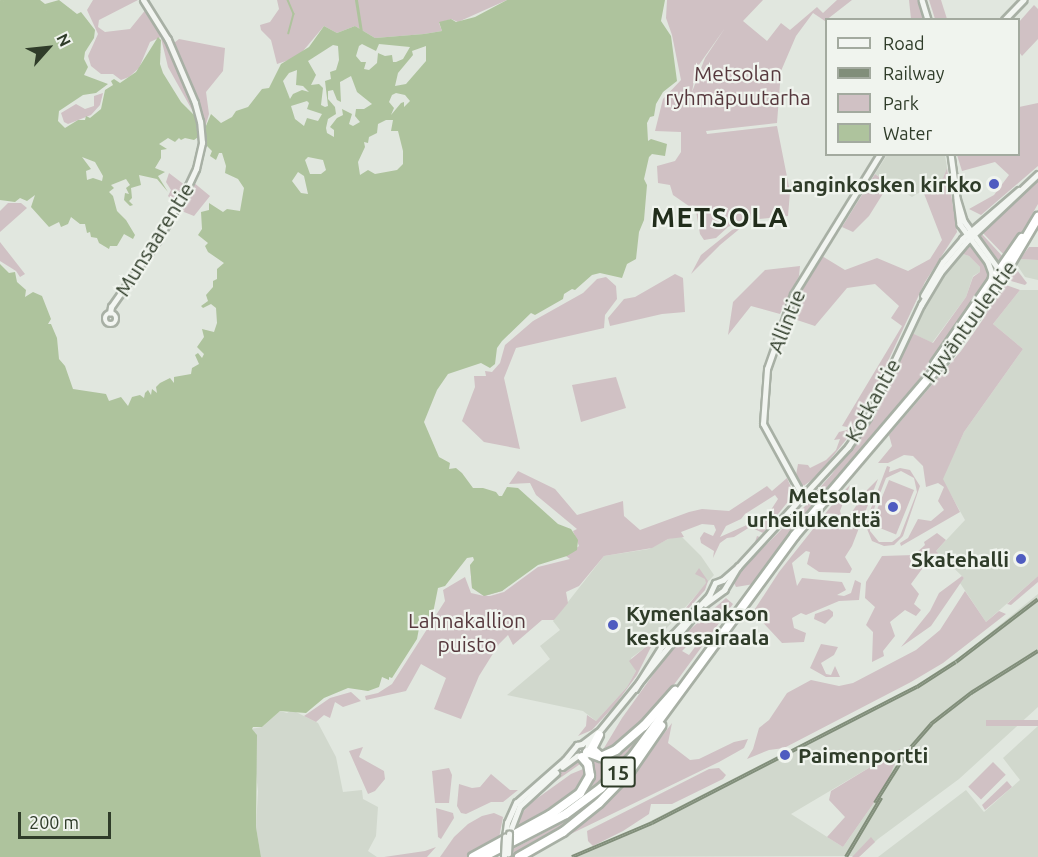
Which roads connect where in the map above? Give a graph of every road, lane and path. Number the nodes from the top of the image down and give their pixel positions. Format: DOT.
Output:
graph roads {
  1 [pos="143,0"];
  2 [pos="922,0"];
  3 [pos="1023,0"];
  4 [pos="927,18"];
  5 [pos="1006,18"];
  6 [pos="879,156"];
  7 [pos="951,156"];
  8 [pos="1038,174"];
  9 [pos="1037,219"];
  10 [pos="970,235"];
  11 [pos="999,270"];
  12 [pos="995,282"];
  13 [pos="110,313"];
  14 [pos="803,497"];
  15 [pos="808,522"];
  16 [pos="738,567"];
  17 [pos="721,581"];
  18 [pos="726,586"];
  19 [pos="713,587"];
  20 [pos="719,592"];
  21 [pos="714,643"];
  22 [pos="635,689"];
  23 [pos="609,723"];
  24 [pos="661,726"];
  25 [pos="599,735"];
  26 [pos="582,752"];
  27 [pos="601,757"];
  28 [pos="506,856"];
  29 [pos="473,857"];
  30 [pos="483,857"];
  31 [pos="492,857"];
  32 [pos="519,857"];
  1 -- 13 [label="street, Munsaarentie"];
  2 -- 4 [label="street"];
  3 -- 5 [label="street"];
  6 -- 14 [label="street, Allintie"];
  7 -- 10 [label="street"];
  8 -- 10 [label="street, Kotkantie"];
  9 -- 11 [label="highway, Hyväntuulentie / 15"];
  9 -- 12 [label="highway, Hyväntuulentie / 15"];
  10 -- 11 [label="street"];
  10 -- 12 [label="street"];
  10 -- 14 [label="street, Kotkantie"];
  11 -- 12 [label="highway, Hyväntuulentie / 15"];
  12 -- 15 [label="highway, Hyväntuulentie / 15"];
  14 -- 16 [label="street, Kotkantie"];
  15 -- 21 [label="highway, Hyväntuulentie / 15"];
  15 -- 24 [label="highway, Hyväntuulentie / 15"];
  16 -- 17 [label="street, Kotkantie"];
  16 -- 18 [label="street, Kotkantie"];
  17 -- 18 [label="street"];
  17 -- 19 [label="street"];
  18 -- 20 [label="street"];
  19 -- 20 [label="street"];
  19 -- 22 [label="street"];
  20 -- 22 [label="street"];
  21 -- 27 [label="highway"];
  21 -- 30 [label="highway, Hyväntuulentie / 15"];
  22 -- 23 [label="street"];
  23 -- 25 [label="street"];
  23 -- 26 [label="street"];
  24 -- 31 [label="highway, Hyväntuulentie / 15"];
  24 -- 32 [label="highway"];
  25 -- 26 [label="street"];
  25 -- 27 [label="highway"];
  26 -- 27 [label="highway"];
  26 -- 28 [label="street, bridge"];
  26 -- 29 [label="highway"];
}
